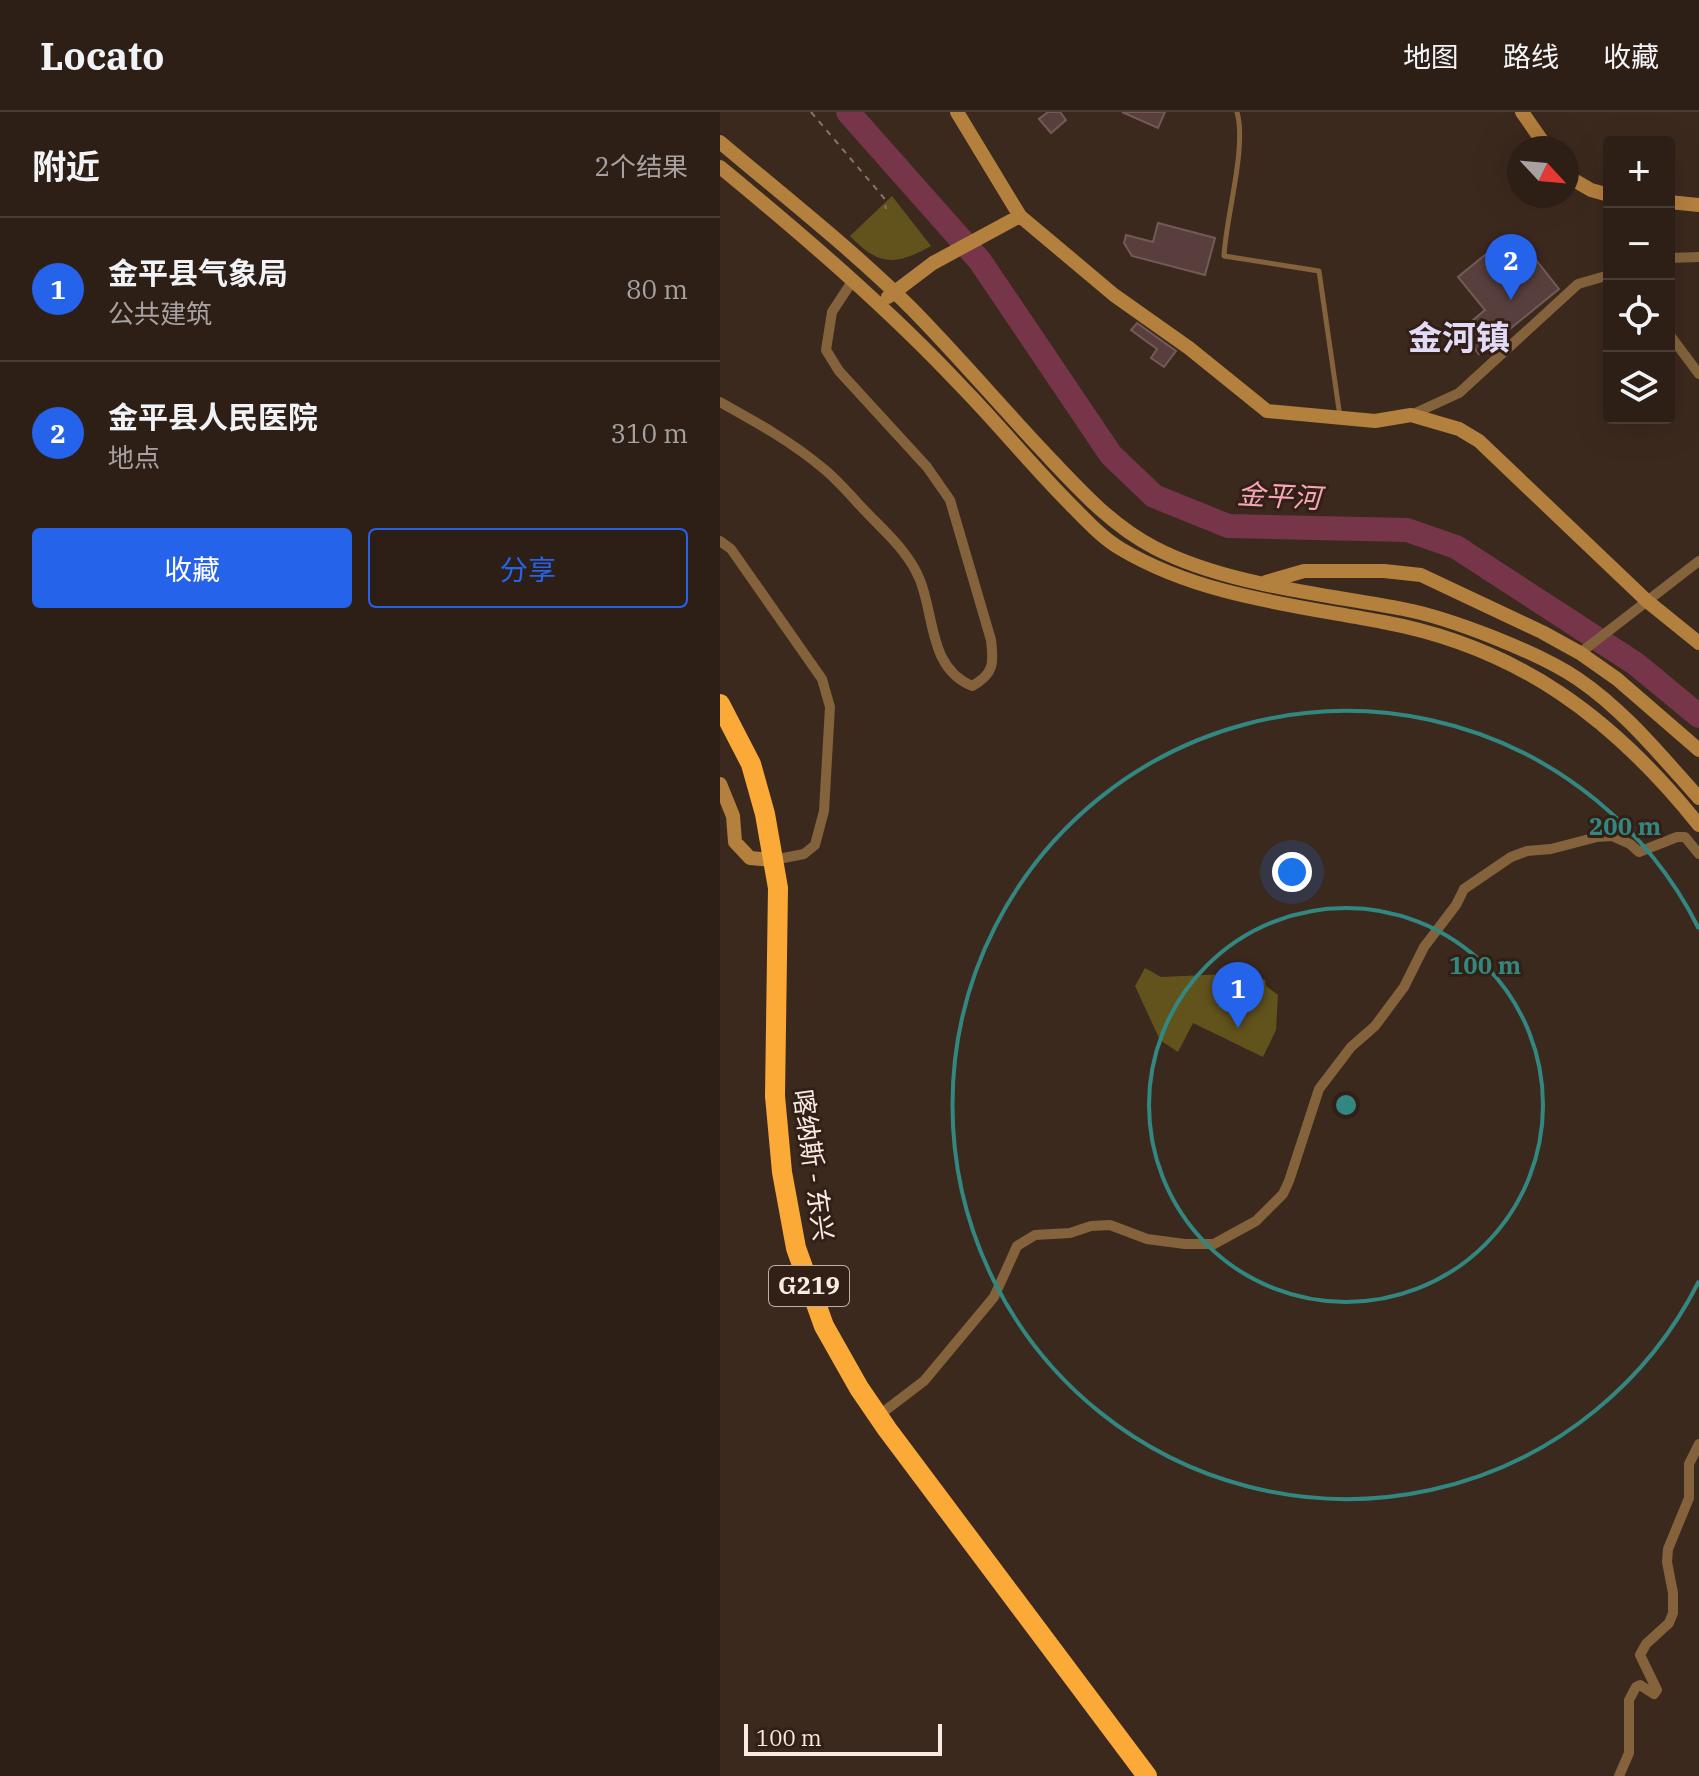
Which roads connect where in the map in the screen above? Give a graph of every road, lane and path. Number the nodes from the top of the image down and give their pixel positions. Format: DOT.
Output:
graph roads {
  1 [pos="811,112"];
  2 [pos="957,112"];
  3 [pos="1237,112"];
  4 [pos="1522,112"];
  5 [pos="1539,136"];
  6 [pos="720,142"];
  7 [pos="720,167"];
  8 [pos="1579,183"];
  9 [pos="1603,193"];
  10 [pos="1675,203"];
  11 [pos="1699,205"];
  12 [pos="886,209"];
  13 [pos="1020,216"];
  14 [pos="1699,257"];
  15 [pos="1675,258"];
  16 [pos="1603,277"];
  17 [pos="853,280"];
  18 [pos="880,305"];
  19 [pos="1675,342"];
  20 [pos="1699,374"];
  21 [pos="720,402"];
  22 [pos="1411,415"];
  23 [pos="1340,418"];
  24 [pos="720,541"];
  25 [pos="1699,561"];
  26 [pos="1263,582"];
  27 [pos="1232,593"];
  28 [pos="1647,601"];
  29 [pos="1699,643"];
  30 [pos="1580,653"];
  31 [pos="720,704"];
  32 [pos="1699,750"];
  33 [pos="720,784"];
  34 [pos="1699,798"];
  35 [pos="1699,825"];
  36 [pos="1685,837"];
  37 [pos="1699,854"];
  38 [pos="773,860"];
  39 [pos="878,1416"];
  40 [pos="1699,1444"];
  41 [pos="1147,1776"];
  42 [pos="1619,1776"];
  1 -- 12 [label="path"];
  2 -- 13 [label="main road"];
  3 -- 23 [label="lane"];
  4 -- 5 [label="main road"];
  6 -- 26 [label="main road"];
  7 -- 17 [label="main road"];
  8 -- 9 [label="main road"];
  10 -- 11 [label="main road"];
  13 -- 18 [label="main road"];
  13 -- 23 [label="main road"];
  14 -- 15 [label="street"];
  16 -- 22 [label="street"];
  17 -- 18 [label="main road"];
  17 -- 21 [label="street"];
  18 -- 27 [label="main road"];
  19 -- 20 [label="street"];
  22 -- 23 [label="main road"];
  22 -- 28 [label="main road"];
  24 -- 38 [label="street"];
  25 -- 28 [label="street"];
  26 -- 27 [label="main road"];
  26 -- 30 [label="main road"];
  26 -- 34 [label="main road"];
  27 -- 35 [label="main road"];
  28 -- 29 [label="main road"];
  28 -- 30 [label="street"];
  30 -- 32 [label="main road"];
  31 -- 38 [label="highway, 喀纳斯 - 东兴 / G219"];
  33 -- 38 [label="main road"];
  35 -- 36 [label="street"];
  36 -- 37 [label="street"];
  36 -- 39 [label="street"];
  38 -- 39 [label="highway, 喀纳斯 - 东兴 / G219"];
  39 -- 41 [label="highway, 喀纳斯 - 东兴 / G219"];
  40 -- 42 [label="street"];
}
